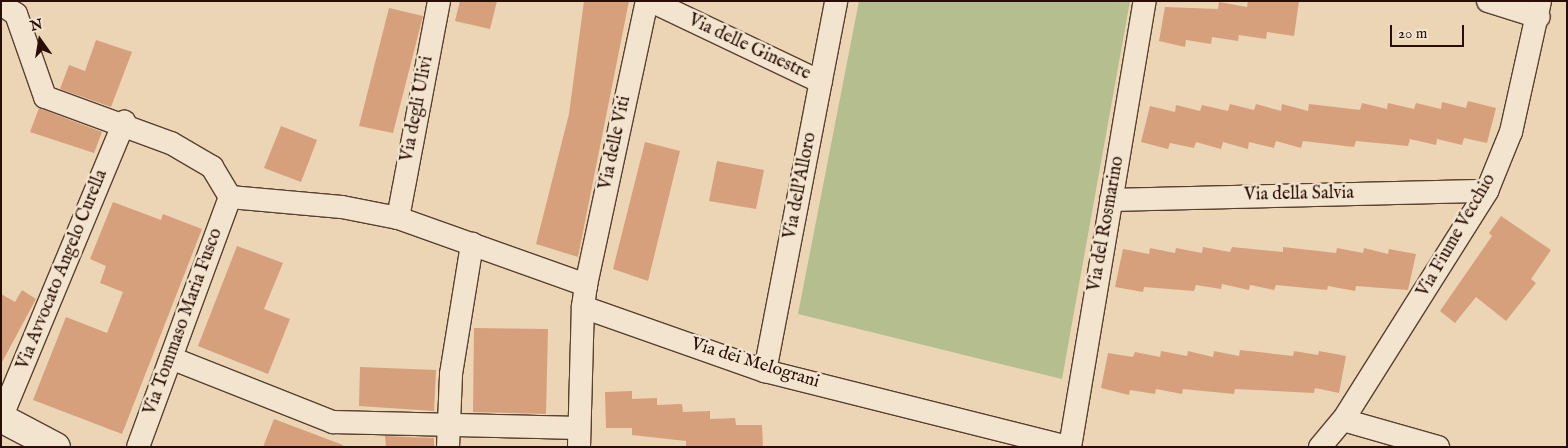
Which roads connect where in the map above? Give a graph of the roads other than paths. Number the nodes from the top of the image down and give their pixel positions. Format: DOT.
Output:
graph roads {
  1 [pos="439,1"];
  2 [pos="647,1"];
  3 [pos="651,1"];
  4 [pos="836,1"];
  5 [pos="1144,1"];
  6 [pos="1488,1"];
  7 [pos="1,4"];
  8 [pos="1539,9"];
  9 [pos="821,82"];
  10 [pos="124,122"];
  11 [pos="1487,190"];
  12 [pos="230,197"];
  13 [pos="1111,200"];
  14 [pos="398,218"];
  15 [pos="472,244"];
  16 [pos="586,285"];
  17 [pos="583,307"];
  18 [pos="171,358"];
  19 [pos="765,371"];
  20 [pos="1,418"];
  21 [pos="1343,420"];
  22 [pos="448,436"];
  23 [pos="579,438"];
  24 [pos="56,447"];
  25 [pos="138,447"];
  26 [pos="1069,447"];
  27 [pos="1320,447"];
  28 [pos="1438,447"];
  1 -- 14 [label="street, Via degli Ulivi"];
  2 -- 16 [label="street, Via delle Viti"];
  3 -- 9 [label="street, Via delle Ginestre"];
  4 -- 9 [label="street, Via dell'Alloro"];
  5 -- 13 [label="street, Via del Rosmarino"];
  6 -- 8 [label="street"];
  7 -- 10 [label="street"];
  8 -- 11 [label="street, Via Fiume Vecchio"];
  9 -- 19 [label="street, Via dell'Alloro"];
  10 -- 12 [label="street"];
  10 -- 20 [label="street, Via Avvocato Angelo Curella"];
  11 -- 13 [label="street, Via della Salvia"];
  11 -- 21 [label="street, Via Fiume Vecchio"];
  12 -- 14 [label="street"];
  12 -- 18 [label="street, Via Tommaso Maria Fusco"];
  13 -- 26 [label="street, Via del Rosmarino"];
  14 -- 15 [label="street"];
  15 -- 16 [label="street"];
  15 -- 22 [label="street"];
  16 -- 17 [label="street"];
  17 -- 19 [label="street, Via dei Melograni"];
  17 -- 23 [label="street"];
  18 -- 22 [label="street"];
  18 -- 25 [label="street, Via Tommaso Maria Fusco"];
  19 -- 26 [label="street, Via dei Melograni"];
  20 -- 24 [label="main road"];
  21 -- 27 [label="street, Via Fiume Vecchio"];
  21 -- 28 [label="street"];
  22 -- 23 [label="street"];
}
